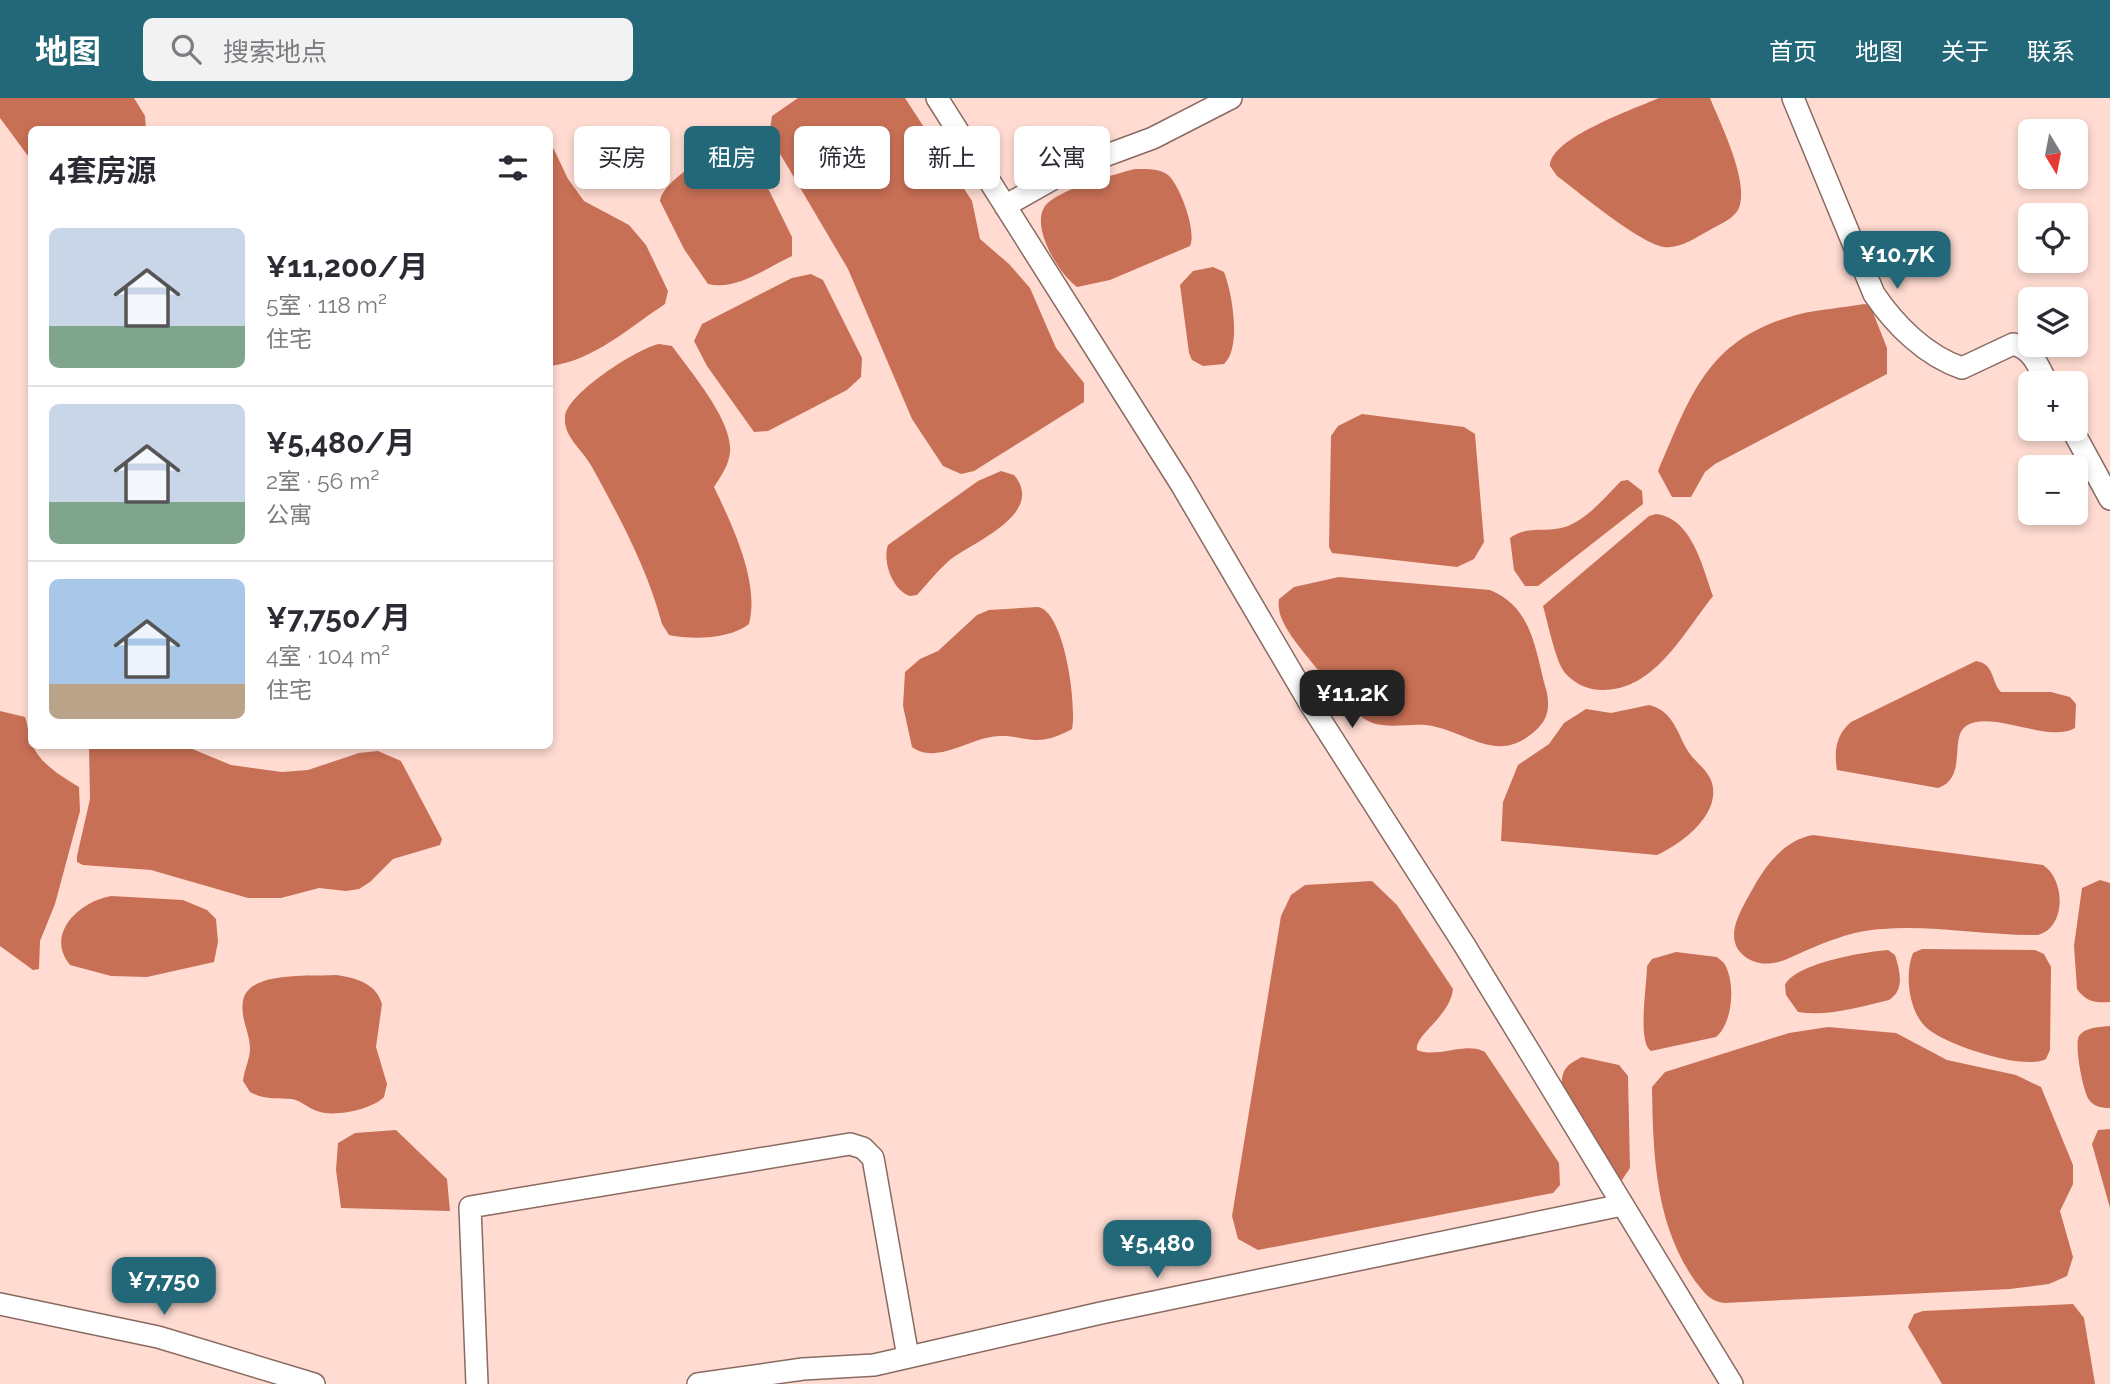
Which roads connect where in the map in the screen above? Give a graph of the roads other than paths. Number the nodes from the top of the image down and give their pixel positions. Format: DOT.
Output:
graph roads {
  1 [pos="937,98"];
  2 [pos="1231,98"];
  3 [pos="1793,98"];
  4 [pos="1005,206"];
  5 [pos="2040,371"];
  6 [pos="2079,441"];
  7 [pos="2110,499"];
  8 [pos="1622,1205"];
  9 [pos="0,1304"];
  10 [pos="908,1357"];
  11 [pos="314,1384"];
  12 [pos="477,1384"];
  13 [pos="698,1384"];
  14 [pos="1732,1384"];
  1 -- 4 [label="street"];
  2 -- 4 [label="street"];
  3 -- 5 [label="street"];
  4 -- 8 [label="street"];
  6 -- 7 [label="street"];
  8 -- 10 [label="street"];
  8 -- 14 [label="street"];
  9 -- 11 [label="street"];
  10 -- 12 [label="street"];
  10 -- 13 [label="street"];
}
